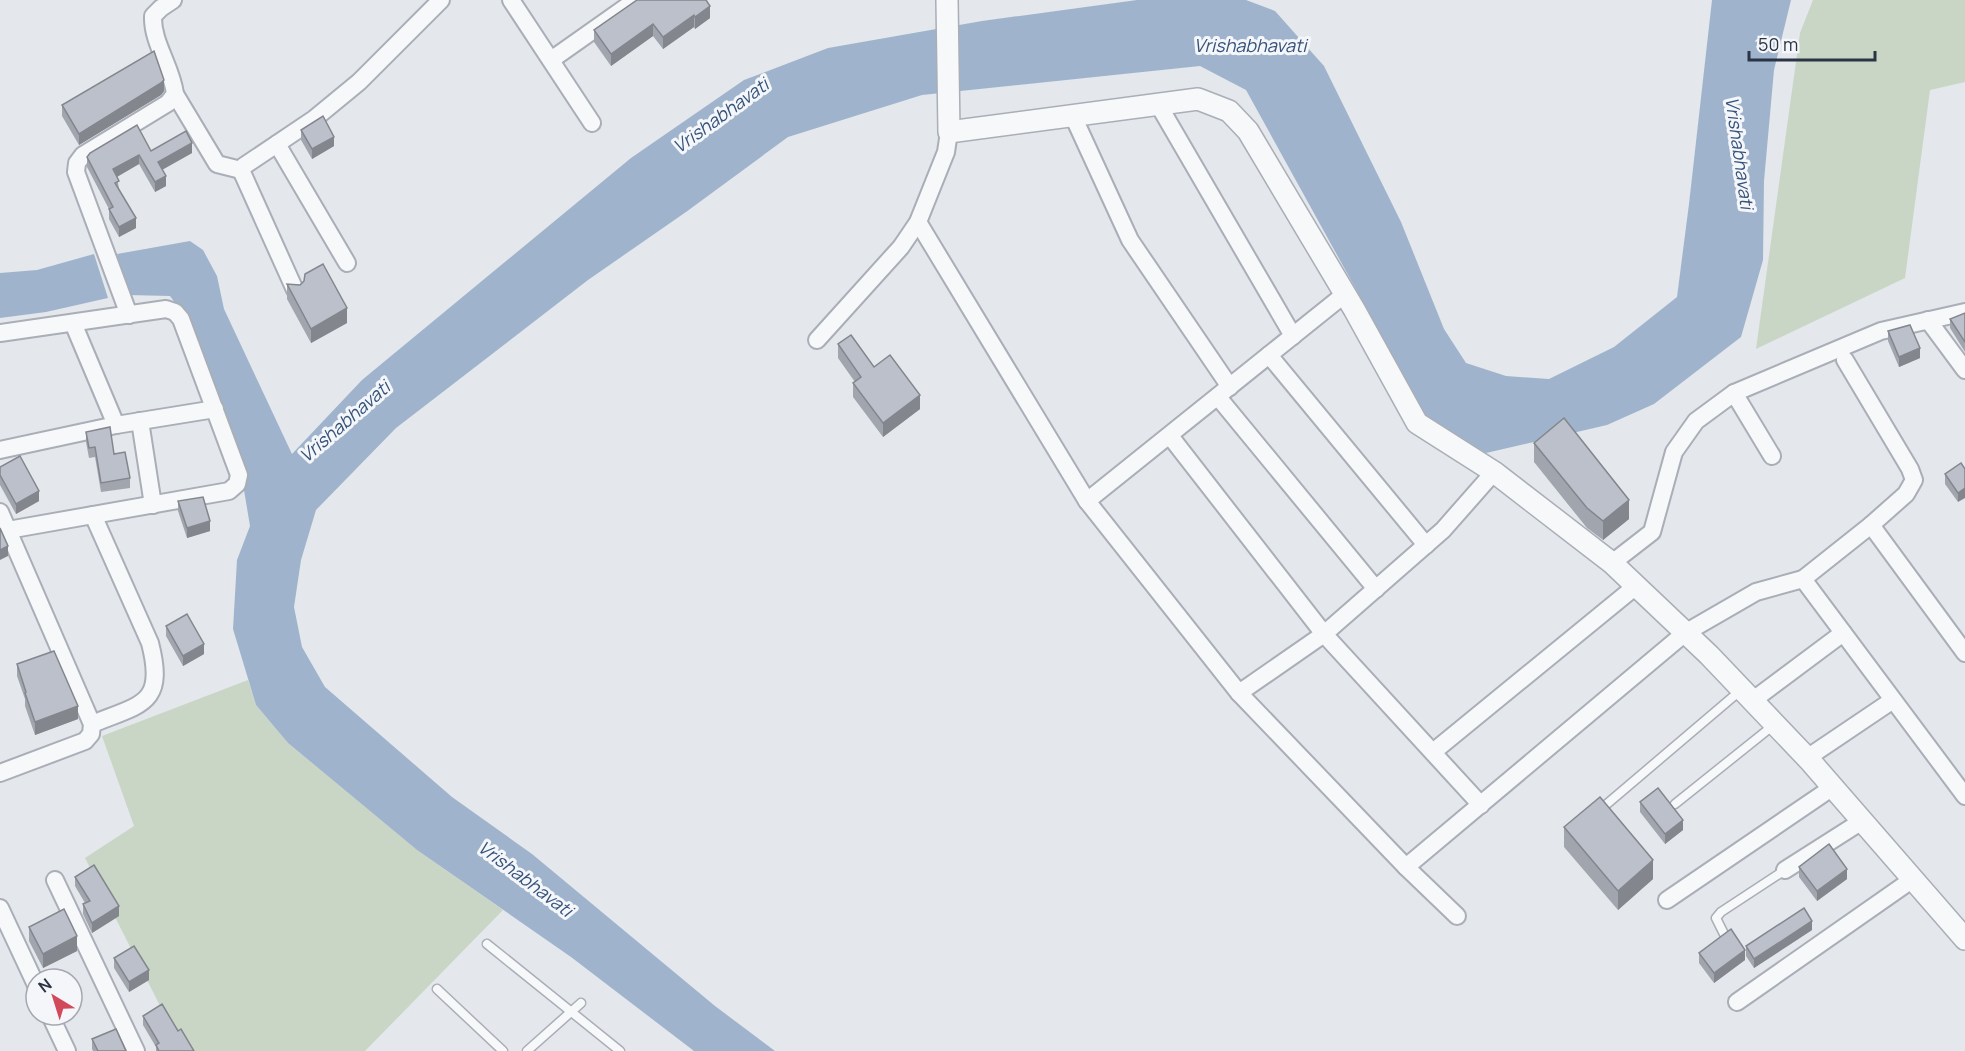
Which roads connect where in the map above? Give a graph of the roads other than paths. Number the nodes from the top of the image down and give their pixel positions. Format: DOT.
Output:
graph roads {
  1 [pos="173,0"];
  2 [pos="441,0"];
  3 [pos="511,0"];
  4 [pos="636,0"];
  5 [pos="947,0"];
  6 [pos="550,60"];
  7 [pos="175,94"];
  8 [pos="1158,104"];
  9 [pos="1073,116"];
  10 [pos="592,123"];
  11 [pos="949,127"];
  12 [pos="277,144"];
  13 [pos="241,171"];
  14 [pos="918,222"];
  15 [pos="347,263"];
  16 [pos="295,290"];
  17 [pos="1345,294"];
  18 [pos="126,307"];
  19 [pos="1965,312"];
  20 [pos="1928,320"];
  21 [pos="73,323"];
  22 [pos="0,333"];
  23 [pos="1293,336"];
  24 [pos="817,340"];
  25 [pos="1269,355"];
  26 [pos="1845,360"];
  27 [pos="1965,370"];
  28 [pos="1224,392"];
  29 [pos="1734,393"];
  30 [pos="215,408"];
  31 [pos="140,422"];
  32 [pos="116,425"];
  33 [pos="1170,436"];
  34 [pos="0,450"];
  35 [pos="1772,456"];
  36 [pos="1494,471"];
  37 [pos="1087,501"];
  38 [pos="153,505"];
  39 [pos="0,512"];
  40 [pos="93,515"];
  41 [pos="1871,525"];
  42 [pos="8,531"];
  43 [pos="1426,545"];
  44 [pos="1612,563"];
  45 [pos="1803,579"];
  46 [pos="1636,586"];
  47 [pos="1376,589"];
  48 [pos="1685,633"];
  49 [pos="1843,633"];
  50 [pos="1324,634"];
  51 [pos="1965,653"];
  52 [pos="1239,693"];
  53 [pos="1747,695"];
  54 [pos="1893,700"];
  55 [pos="92,724"];
  56 [pos="1775,724"];
  57 [pos="1433,752"];
  58 [pos="1807,758"];
  59 [pos="0,773"];
  60 [pos="1833,787"];
  61 [pos="1965,796"];
  62 [pos="1675,804"];
  63 [pos="1481,805"];
  64 [pos="1601,809"];
  65 [pos="1862,821"];
  66 [pos="1406,867"];
  67 [pos="1785,870"];
  68 [pos="1913,879"];
  69 [pos="55,880"];
  70 [pos="1667,900"];
  71 [pos="0,908"];
  72 [pos="1456,916"];
  73 [pos="1725,936"];
  74 [pos="1965,939"];
  75 [pos="487,944"];
  76 [pos="28,967"];
  77 [pos="437,989"];
  78 [pos="1737,1002"];
  79 [pos="581,1003"];
  80 [pos="571,1012"];
  81 [pos="56,1027"];
  82 [pos="67,1051"];
  83 [pos="136,1051"];
  84 [pos="503,1051"];
  85 [pos="528,1051"];
  86 [pos="620,1051"];
  1 -- 7 [label="street"];
  2 -- 12 [label="street"];
  3 -- 6 [label="street"];
  4 -- 6 [label="street"];
  5 -- 11 [label="street"];
  6 -- 10 [label="street"];
  7 -- 13 [label="street"];
  7 -- 18 [label="street"];
  8 -- 9 [label="street"];
  8 -- 17 [label="street"];
  8 -- 23 [label="street"];
  9 -- 11 [label="street"];
  9 -- 28 [label="street"];
  11 -- 14 [label="street"];
  12 -- 13 [label="street"];
  12 -- 15 [label="street"];
  13 -- 16 [label="street"];
  14 -- 24 [label="street"];
  14 -- 37 [label="street"];
  17 -- 23 [label="street"];
  17 -- 36 [label="street"];
  18 -- 21 [label="street"];
  18 -- 30 [label="street"];
  19 -- 20 [label="street"];
  20 -- 27 [label="street"];
  20 -- 29 [label="street"];
  21 -- 22 [label="street"];
  21 -- 32 [label="street"];
  23 -- 25 [label="street"];
  25 -- 28 [label="street"];
  25 -- 43 [label="street"];
  26 -- 41 [label="street"];
  28 -- 33 [label="street"];
  28 -- 47 [label="street"];
  29 -- 35 [label="street"];
  29 -- 44 [label="street"];
  30 -- 31 [label="street"];
  30 -- 38 [label="street"];
  31 -- 32 [label="street"];
  31 -- 38 [label="street"];
  32 -- 34 [label="street"];
  33 -- 37 [label="street"];
  33 -- 50 [label="street"];
  36 -- 43 [label="street"];
  36 -- 44 [label="street"];
  37 -- 52 [label="street"];
  38 -- 40 [label="street"];
  39 -- 42 [label="street"];
  40 -- 42 [label="street"];
  40 -- 55 [label="street"];
  41 -- 45 [label="street"];
  41 -- 51 [label="street"];
  42 -- 55 [label="street"];
  43 -- 47 [label="street"];
  44 -- 46 [label="street"];
  45 -- 48 [label="street"];
  45 -- 49 [label="street"];
  46 -- 48 [label="street"];
  46 -- 57 [label="street"];
  47 -- 50 [label="street"];
  48 -- 53 [label="street"];
  48 -- 63 [label="street"];
  49 -- 53 [label="street"];
  49 -- 54 [label="street"];
  50 -- 52 [label="street"];
  50 -- 57 [label="street"];
  52 -- 66 [label="street"];
  53 -- 56 [label="street"];
  53 -- 64 [label="lane"];
  54 -- 58 [label="street"];
  54 -- 61 [label="street"];
  55 -- 59 [label="street"];
  56 -- 58 [label="street"];
  56 -- 62 [label="lane"];
  57 -- 63 [label="street"];
  58 -- 60 [label="street"];
  60 -- 65 [label="street"];
  60 -- 70 [label="street"];
  63 -- 66 [label="street"];
  65 -- 67 [label="street"];
  65 -- 68 [label="street"];
  66 -- 72 [label="street"];
  67 -- 73 [label="lane"];
  68 -- 74 [label="street"];
  68 -- 78 [label="street"];
  69 -- 83 [label="street"];
  71 -- 76 [label="street"];
  75 -- 80 [label="lane"];
  77 -- 84 [label="lane"];
  79 -- 80 [label="lane"];
  80 -- 85 [label="lane"];
  80 -- 86 [label="lane"];
  81 -- 82 [label="street"];
}
